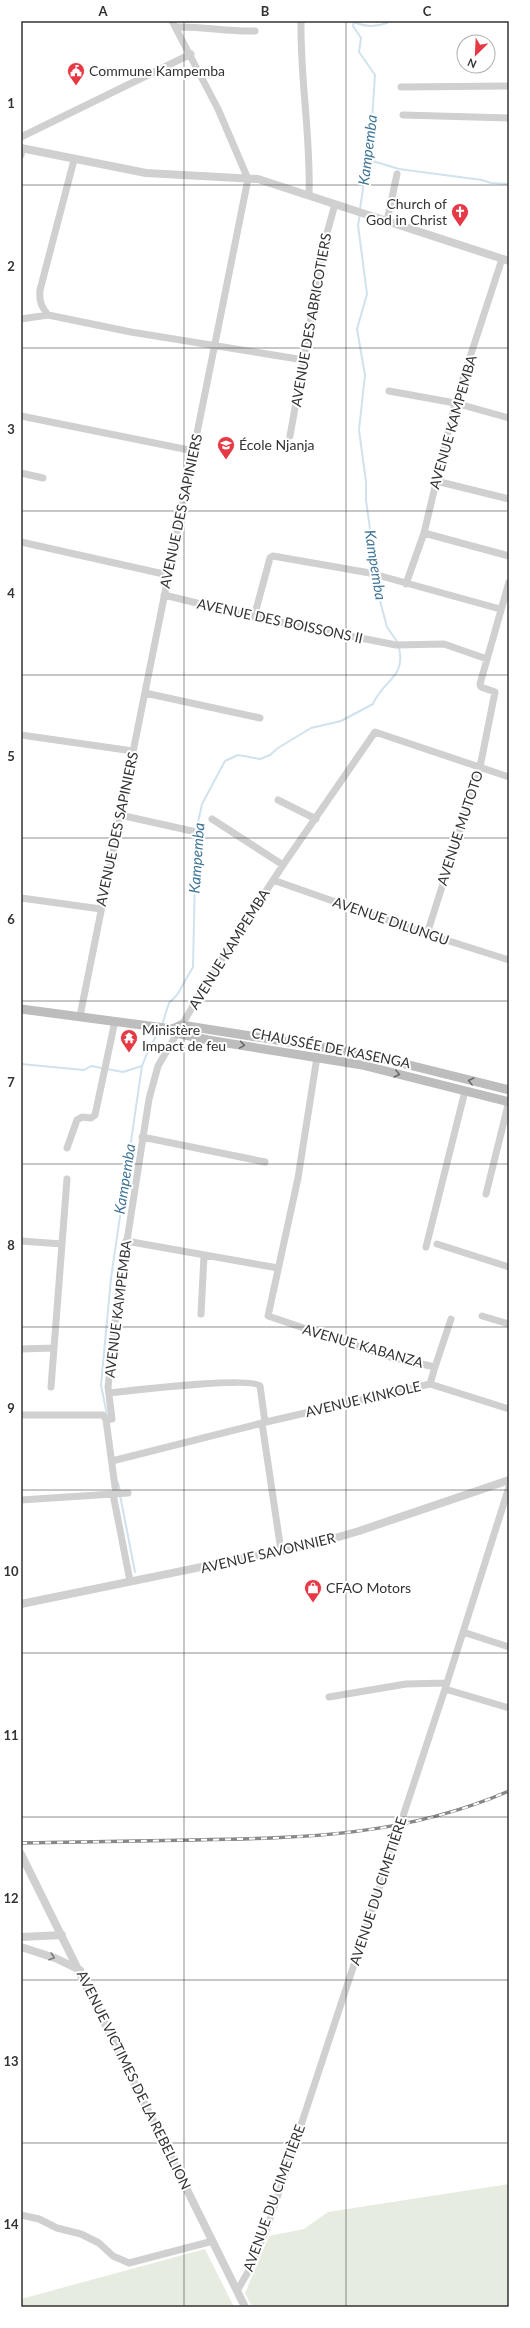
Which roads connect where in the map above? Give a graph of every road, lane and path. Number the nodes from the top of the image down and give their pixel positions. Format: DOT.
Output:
graph roads {
  1 [pos="301,21"];
  2 [pos="174,24"];
  3 [pos="255,31"];
  4 [pos="191,54"];
  5 [pos="509,86"];
  6 [pos="401,87"];
  7 [pos="403,115"];
  8 [pos="509,118"];
  9 [pos="21,137"];
  10 [pos="21,151"];
  11 [pos="74,160"];
  12 [pos="397,174"];
  13 [pos="248,179"];
  14 [pos="309,195"];
  15 [pos="334,204"];
  16 [pos="387,221"];
  17 [pos="506,260"];
  18 [pos="48,315"];
  19 [pos="21,319"];
  20 [pos="215,346"];
  21 [pos="304,360"];
  22 [pos="389,391"];
  23 [pos="455,403"];
  24 [pos="21,416"];
  25 [pos="509,418"];
  26 [pos="290,436"];
  27 [pos="194,451"];
  28 [pos="21,473"];
  29 [pos="44,478"];
  30 [pos="436,481"];
  31 [pos="509,499"];
  32 [pos="424,533"];
  33 [pos="21,542"];
  34 [pos="509,556"];
  35 [pos="168,575"];
  36 [pos="509,582"];
  37 [pos="406,584"];
  38 [pos="164,595"];
  39 [pos="500,609"];
  40 [pos="254,617"];
  41 [pos="487,659"];
  42 [pos="145,693"];
  43 [pos="260,718"];
  44 [pos="21,735"];
  45 [pos="133,751"];
  46 [pos="480,767"];
  47 [pos="509,777"];
  48 [pos="278,800"];
  49 [pos="120,815"];
  50 [pos="212,819"];
  51 [pos="316,819"];
  52 [pos="192,830"];
  53 [pos="283,865"];
  54 [pos="273,880"];
  55 [pos="21,898"];
  56 [pos="101,909"];
  57 [pos="427,934"];
  58 [pos="509,960"];
  59 [pos="21,1009"];
  60 [pos="80,1016"];
  61 [pos="115,1021"];
  62 [pos="181,1025"];
  63 [pos="172,1030"];
  64 [pos="365,1054"];
  65 [pos="317,1057"];
  66 [pos="362,1065"];
  67 [pos="509,1090"];
  68 [pos="465,1091"];
  69 [pos="509,1102"];
  70 [pos="142,1137"];
  71 [pos="67,1148"];
  72 [pos="265,1162"];
  73 [pos="67,1179"];
  74 [pos="486,1194"];
  75 [pos="21,1241"];
  76 [pos="126,1241"];
  77 [pos="62,1244"];
  78 [pos="437,1244"];
  79 [pos="426,1247"];
  80 [pos="204,1256"];
  81 [pos="509,1267"];
  82 [pos="278,1268"];
  83 [pos="200,1314"];
  84 [pos="482,1316"];
  85 [pos="451,1319"];
  86 [pos="509,1324"];
  87 [pos="53,1348"];
  88 [pos="21,1349"];
  89 [pos="435,1367"];
  90 [pos="430,1384"];
  91 [pos="51,1387"];
  92 [pos="109,1393"];
  93 [pos="509,1409"];
  94 [pos="21,1415"];
  95 [pos="108,1420"];
  96 [pos="264,1422"];
  97 [pos="115,1461"];
  98 [pos="509,1480"];
  99 [pos="509,1486"];
  100 [pos="120,1493"];
  101 [pos="21,1500"];
  102 [pos="281,1551"];
  103 [pos="130,1582"];
  104 [pos="21,1604"];
  105 [pos="463,1632"];
  106 [pos="509,1648"];
  107 [pos="446,1686"];
  108 [pos="329,1697"];
  109 [pos="509,1708"];
  110 [pos="21,1854"];
  111 [pos="62,1935"];
  112 [pos="21,1937"];
  113 [pos="21,1947"];
  114 [pos="80,1971"];
  115 [pos="21,2215"];
  116 [pos="213,2241"];
  117 [pos="237,2291"];
  118 [pos="245,2307"];
  1 -- 14 [label="street"];
  2 -- 3 [label="street"];
  2 -- 4 [label="street"];
  4 -- 9 [label="street"];
  4 -- 13 [label="street"];
  5 -- 6 [label="street"];
  7 -- 8 [label="street"];
  10 -- 11 [label="street"];
  11 -- 13 [label="street"];
  11 -- 18 [label="street"];
  12 -- 16 [label="street"];
  13 -- 14 [label="street"];
  13 -- 20 [label="street, AVENUE DES SAPINIERS"];
  14 -- 15 [label="street"];
  15 -- 16 [label="street"];
  15 -- 21 [label="street, AVENUE DES ABRICOTIERS"];
  16 -- 17 [label="street"];
  17 -- 23 [label="street, AVENUE KAMPEMBA"];
  18 -- 19 [label="street"];
  18 -- 20 [label="street"];
  20 -- 21 [label="street"];
  20 -- 27 [label="street, AVENUE DES SAPINIERS"];
  21 -- 26 [label="street, AVENUE DES ABRICOTIERS"];
  22 -- 23 [label="street"];
  23 -- 25 [label="street"];
  23 -- 30 [label="street, AVENUE KAMPEMBA"];
  24 -- 27 [label="street"];
  27 -- 35 [label="street, AVENUE DES SAPINIERS"];
  28 -- 29 [label="street"];
  30 -- 31 [label="street"];
  30 -- 32 [label="street, AVENUE KAMPEMBA"];
  32 -- 34 [label="street"];
  32 -- 37 [label="street, AVENUE KAMPEMBA"];
  33 -- 35 [label="street"];
  35 -- 38 [label="street, AVENUE DES SAPINIERS"];
  36 -- 39 [label="street"];
  37 -- 39 [label="street"];
  37 -- 40 [label="street"];
  38 -- 40 [label="street, AVENUE DES BOISSONS II"];
  38 -- 42 [label="street, AVENUE DES SAPINIERS"];
  39 -- 41 [label="street"];
  40 -- 41 [label="street, AVENUE DES BOISSONS II"];
  41 -- 46 [label="street, AVENUE MUTOTO"];
  42 -- 43 [label="street"];
  42 -- 45 [label="street, AVENUE DES SAPINIERS"];
  44 -- 45 [label="street"];
  45 -- 49 [label="street, AVENUE DES SAPINIERS"];
  46 -- 47 [label="street"];
  46 -- 51 [label="street, AVENUE KAMPEMBA"];
  46 -- 57 [label="street, AVENUE MUTOTO"];
  48 -- 51 [label="street"];
  49 -- 52 [label="street"];
  49 -- 56 [label="street, AVENUE DES SAPINIERS"];
  50 -- 53 [label="street"];
  51 -- 53 [label="street, AVENUE KAMPEMBA"];
  53 -- 54 [label="street, AVENUE KAMPEMBA"];
  54 -- 57 [label="street, AVENUE DILUNGU"];
  54 -- 62 [label="street, AVENUE KAMPEMBA"];
  55 -- 56 [label="street"];
  56 -- 60 [label="street, AVENUE DES SAPINIERS"];
  57 -- 58 [label="street, AVENUE DILUNGU"];
  59 -- 60 [label="main road, CHAUSSÉE DE KASENGA"];
  60 -- 61 [label="main road, CHAUSSÉE DE KASENGA"];
  61 -- 63 [label="main road, CHAUSSÉE DE KASENGA"];
  61 -- 71 [label="street"];
  62 -- 63 [label="main road"];
  62 -- 64 [label="main road, CHAUSSÉE DE KASENGA"];
  63 -- 65 [label="main road, CHAUSSÉE DE KASENGA, one-way"];
  63 -- 70 [label="street, AVENUE KAMPEMBA"];
  64 -- 66 [label="main road"];
  67 -- 64 [label="main road, CHAUSSÉE DE KASENGA, one-way"];
  65 -- 66 [label="main road, CHAUSSÉE DE KASENGA"];
  65 -- 82 [label="street"];
  66 -- 68 [label="main road, CHAUSSÉE DE KASENGA, one-way"];
  68 -- 69 [label="main road, CHAUSSÉE DE KASENGA"];
  68 -- 79 [label="street"];
  69 -- 74 [label="street"];
  70 -- 72 [label="street"];
  70 -- 76 [label="street, AVENUE KAMPEMBA"];
  73 -- 77 [label="street"];
  75 -- 77 [label="street"];
  76 -- 80 [label="street"];
  76 -- 92 [label="street, AVENUE KAMPEMBA"];
  77 -- 87 [label="street"];
  78 -- 81 [label="street"];
  80 -- 82 [label="street"];
  80 -- 83 [label="street"];
  82 -- 89 [label="street, AVENUE KABANZA"];
  84 -- 86 [label="street"];
  85 -- 89 [label="street"];
  87 -- 88 [label="street"];
  87 -- 91 [label="street"];
  89 -- 90 [label="street, AVENUE KABANZA"];
  90 -- 93 [label="street, AVENUE KINKOLE"];
  90 -- 96 [label="street, AVENUE KINKOLE"];
  92 -- 95 [label="street, AVENUE KAMPEMBA"];
  92 -- 96 [label="street"];
  94 -- 95 [label="street"];
  95 -- 97 [label="street, AVENUE KAMPEMBA"];
  96 -- 97 [label="street, AVENUE KINKOLE"];
  96 -- 102 [label="street"];
  97 -- 100 [label="street, AVENUE KAMPEMBA"];
  98 -- 102 [label="street, AVENUE SAVONNIER"];
  99 -- 105 [label="street, AVENUE DU CIMETIÈRE"];
  100 -- 101 [label="street"];
  100 -- 103 [label="street, AVENUE KAMPEMBA"];
  102 -- 103 [label="street, AVENUE SAVONNIER"];
  103 -- 104 [label="street, AVENUE SAVONNIER"];
  105 -- 106 [label="street"];
  105 -- 107 [label="street, AVENUE DU CIMETIÈRE"];
  107 -- 108 [label="street"];
  107 -- 109 [label="street"];
  107 -- 117 [label="street, AVENUE DU CIMETIÈRE"];
  110 -- 111 [label="street, AVENUE VICTIMES DE LA REBELLION"];
  111 -- 112 [label="street"];
  111 -- 114 [label="street, AVENUE VICTIMES DE LA REBELLION"];
  113 -- 114 [label="street, one-way"];
  114 -- 116 [label="street, AVENUE VICTIMES DE LA REBELLION"];
  115 -- 116 [label="street"];
  116 -- 117 [label="street, AVENUE VICTIMES DE LA REBELLION"];
  117 -- 118 [label="street, AVENUE VICTIMES DE LA REBELLION"];
}
